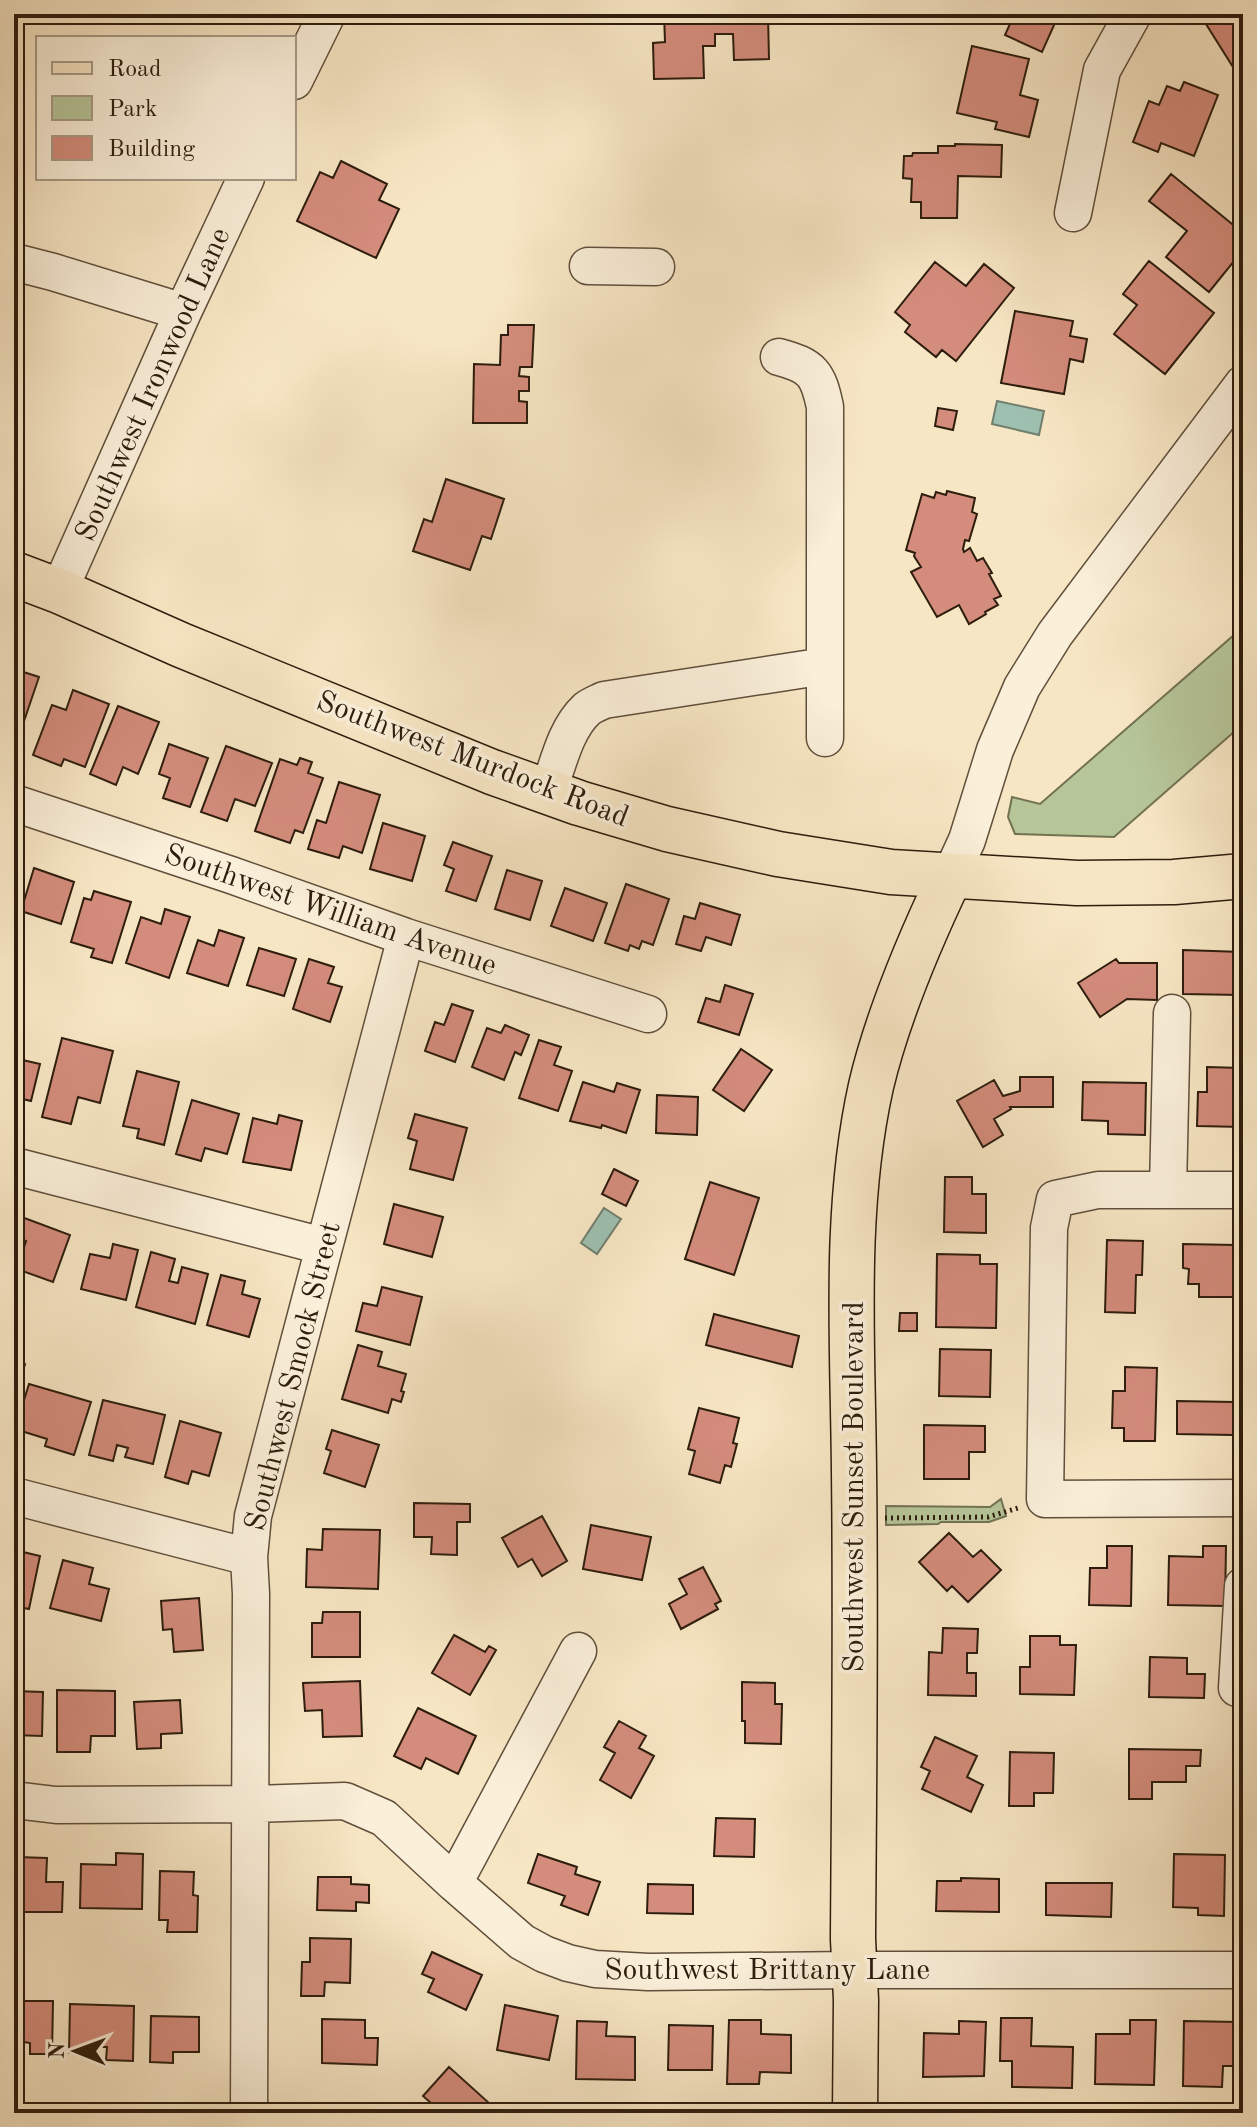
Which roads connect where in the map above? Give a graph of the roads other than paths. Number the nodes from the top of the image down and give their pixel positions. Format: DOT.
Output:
graph roads {
  1 [pos="327,14"];
  2 [pos="1133,14"];
  3 [pos="296,77"];
  4 [pos="245,180"];
  5 [pos="1073,213"];
  6 [pos="14,262"];
  7 [pos="588,266"];
  8 [pos="656,267"];
  9 [pos="183,312"];
  10 [pos="779,357"];
  11 [pos="1243,384"];
  12 [pos="14,574"];
  13 [pos="59,591"];
  14 [pos="825,666"];
  15 [pos="825,738"];
  16 [pos="548,792"];
  17 [pos="14,803"];
  18 [pos="1243,876"];
  19 [pos="950,877"];
  20 [pos="406,937"];
  21 [pos="1172,1013"];
  22 [pos="648,1014"];
  23 [pos="14,1166"];
  24 [pos="1168,1190"];
  25 [pos="1243,1190"];
  26 [pos="323,1246"];
  27 [pos="14,1496"];
  28 [pos="1243,1498"];
  29 [pos="249,1557"];
  30 [pos="1243,1586"];
  31 [pos="578,1651"];
  32 [pos="1237,1688"];
  33 [pos="14,1800"];
  34 [pos="251,1804"];
  35 [pos="454,1883"];
  36 [pos="854,1970"];
  37 [pos="1243,1970"];
  38 [pos="249,2113"];
  39 [pos="855,2113"];
  1 -- 3 [label="street"];
  2 -- 5 [label="street"];
  4 -- 9 [label="street, Southwest Ironwood Lane"];
  6 -- 9 [label="street"];
  7 -- 8 [label="street"];
  9 -- 13 [label="street, Southwest Ironwood Lane"];
  10 -- 14 [label="street"];
  11 -- 19 [label="street"];
  12 -- 13 [label="main road, Southwest Murdock Road"];
  13 -- 16 [label="main road, Southwest Murdock Road"];
  14 -- 15 [label="street"];
  14 -- 16 [label="street"];
  16 -- 19 [label="main road, Southwest Murdock Road"];
  17 -- 20 [label="street, Southwest William Avenue"];
  18 -- 19 [label="main road, Southwest Murdock Road"];
  19 -- 36 [label="main road, Southwest Sunset Boulevard"];
  20 -- 22 [label="street, Southwest William Avenue"];
  20 -- 26 [label="street, Southwest Smock Street"];
  21 -- 24 [label="street"];
  23 -- 26 [label="street"];
  24 -- 25 [label="street"];
  24 -- 28 [label="street"];
  26 -- 29 [label="street, Southwest Smock Street"];
  27 -- 29 [label="street"];
  29 -- 34 [label="street, Southwest Smock Street"];
  30 -- 32 [label="street"];
  31 -- 35 [label="street"];
  33 -- 34 [label="street, Southwest Brittany Lane"];
  34 -- 35 [label="street, Southwest Brittany Lane"];
  34 -- 38 [label="street, Southwest Smock Street"];
  35 -- 36 [label="street, Southwest Brittany Lane"];
  36 -- 37 [label="street, Southwest Brittany Lane"];
  36 -- 39 [label="main road, Southwest Sunset Boulevard"];
}
